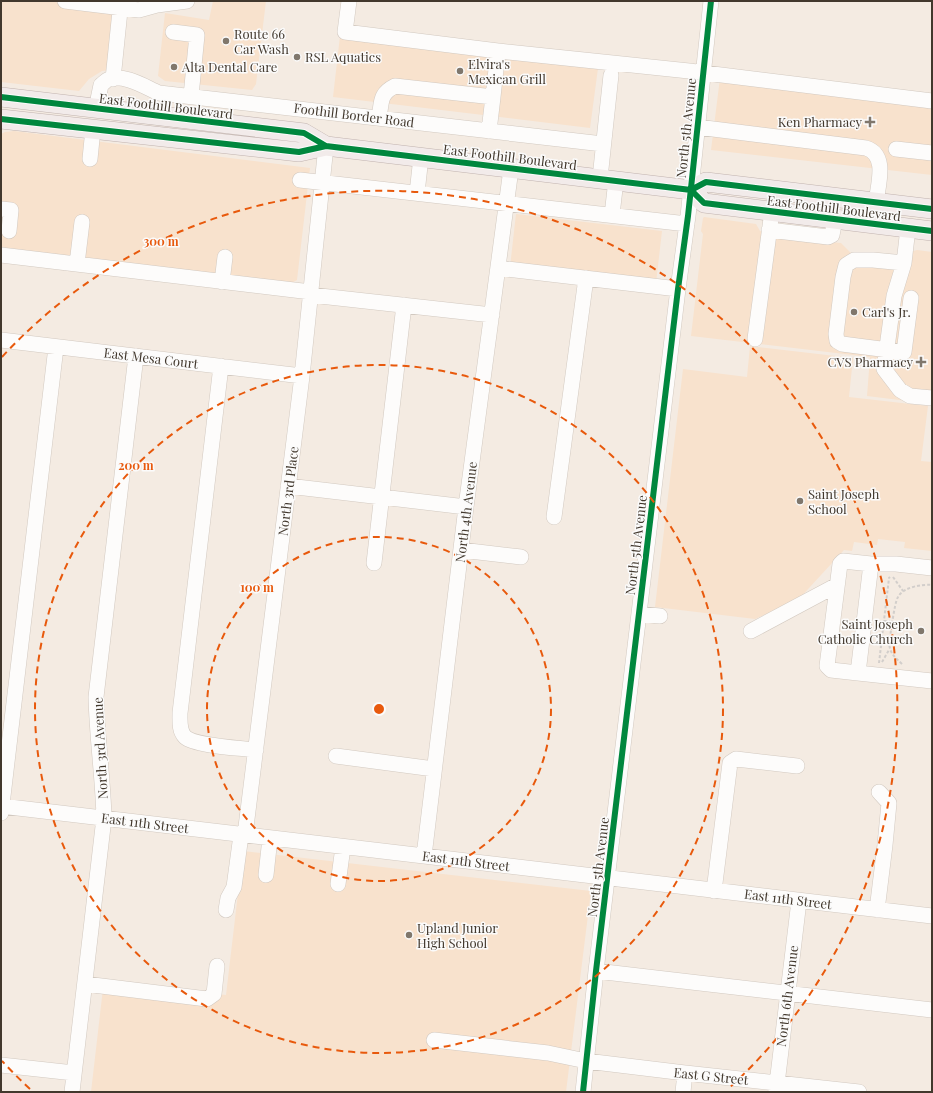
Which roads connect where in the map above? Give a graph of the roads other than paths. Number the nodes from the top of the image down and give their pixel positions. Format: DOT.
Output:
graph roads {
  1 [pos="65,1"];
  2 [pos="186,1"];
  3 [pos="349,1"];
  4 [pos="711,1"];
  5 [pos="121,4"];
  6 [pos="173,32"];
  7 [pos="497,60"];
  8 [pos="703,73"];
  9 [pos="611,75"];
  10 [pos="112,79"];
  11 [pos="191,96"];
  12 [pos="1,97"];
  13 [pos="493,97"];
  14 [pos="932,101"];
  15 [pos="96,109"];
  16 [pos="379,118"];
  17 [pos="1,119"];
  18 [pos="697,127"];
  19 [pos="93,129"];
  20 [pos="489,131"];
  21 [pos="603,144"];
  22 [pos="326,146"];
  23 [pos="896,149"];
  24 [pos="932,153"];
  25 [pos="421,157"];
  26 [pos="90,159"];
  27 [pos="510,169"];
  28 [pos="608,179"];
  29 [pos="300,180"];
  30 [pos="323,182"];
  31 [pos="691,190"];
  32 [pos="417,193"];
  33 [pos="876,202"];
  34 [pos="506,203"];
  35 [pos="1,209"];
  36 [pos="932,209"];
  37 [pos="772,211"];
  38 [pos="612,215"];
  39 [pos="835,219"];
  40 [pos="82,222"];
  41 [pos="687,224"];
  42 [pos="908,228"];
  43 [pos="769,230"];
  44 [pos="9,231"];
  45 [pos="932,231"];
  46 [pos="1,255"];
  47 [pos="225,257"];
  48 [pos="904,263"];
  49 [pos="77,264"];
  50 [pos="498,268"];
  51 [pos="586,278"];
  52 [pos="222,282"];
  53 [pos="678,289"];
  54 [pos="311,294"];
  55 [pos="911,298"];
  56 [pos="404,305"];
  57 [pos="492,315"];
  58 [pos="755,339"];
  59 [pos="1,340"];
  60 [pos="56,347"];
  61 [pos="886,350"];
  62 [pos="136,356"];
  63 [pos="221,366"];
  64 [pos="302,376"];
  65 [pos="932,398"];
  66 [pos="288,486"];
  67 [pos="381,498"];
  68 [pos="466,507"];
  69 [pos="554,517"];
  70 [pos="461,550"];
  71 [pos="521,557"];
  72 [pos="374,563"];
  73 [pos="871,564"];
  74 [pos="932,568"];
  75 [pos="837,586"];
  76 [pos="639,614"];
  77 [pos="660,616"];
  78 [pos="751,631"];
  79 [pos="858,673"];
  80 [pos="932,682"];
  81 [pos="256,750"];
  82 [pos="336,756"];
  83 [pos="797,766"];
  84 [pos="434,769"];
  85 [pos="879,792"];
  86 [pos="1,808"];
  87 [pos="104,818"];
  88 [pos="243,835"];
  89 [pos="270,838"];
  90 [pos="342,847"];
  91 [pos="424,856"];
  92 [pos="266,875"];
  93 [pos="608,878"];
  94 [pos="338,884"];
  95 [pos="714,891"];
  96 [pos="799,901"];
  97 [pos="226,910"];
  98 [pos="877,910"];
  99 [pos="932,916"];
  100 [pos="217,966"];
  101 [pos="596,971"];
  102 [pos="85,984"];
  103 [pos="788,993"];
  104 [pos="932,1010"];
  105 [pos="434,1040"];
  106 [pos="586,1061"];
  107 [pos="1,1065"];
  108 [pos="685,1073"];
  109 [pos="74,1074"];
  110 [pos="777,1088"];
  111 [pos="72,1092"];
  112 [pos="583,1092"];
  113 [pos="683,1092"];
  114 [pos="859,1092"];
  1 -- 5 [label="street"];
  2 -- 5 [label="street"];
  3 -- 8 [label="street"];
  4 -- 8 [label="street, North 5th Avenue"];
  5 -- 10 [label="street"];
  6 -- 11 [label="street"];
  7 -- 13 [label="street"];
  8 -- 14 [label="street"];
  8 -- 18 [label="street, North 5th Avenue"];
  9 -- 21 [label="street"];
  10 -- 11 [label="street, Foothill Border Road"];
  10 -- 15 [label="street"];
  11 -- 16 [label="street, Foothill Border Road"];
  12 -- 15 [label="main road, East Foothill Boulevard"];
  13 -- 16 [label="street"];
  13 -- 20 [label="street"];
  15 -- 22 [label="main road, East Foothill Boulevard"];
  16 -- 20 [label="street, Foothill Border Road"];
  17 -- 19 [label="main road, East Foothill Boulevard"];
  18 -- 31 [label="street, North 5th Avenue"];
  18 -- 33 [label="street"];
  19 -- 22 [label="main road, East Foothill Boulevard"];
  19 -- 26 [label="street"];
  20 -- 21 [label="street, Foothill Border Road"];
  21 -- 28 [label="street"];
  22 -- 25 [label="main road, East Foothill Boulevard"];
  22 -- 30 [label="street, North 3rd Place"];
  23 -- 24 [label="street"];
  25 -- 27 [label="main road, East Foothill Boulevard"];
  25 -- 32 [label="street"];
  27 -- 28 [label="main road, East Foothill Boulevard"];
  27 -- 34 [label="street, North 4th Avenue"];
  28 -- 31 [label="main road, East Foothill Boulevard"];
  28 -- 38 [label="street"];
  29 -- 30 [label="street"];
  30 -- 32 [label="street"];
  30 -- 54 [label="street, North 3rd Place"];
  31 -- 33 [label="main road, East Foothill Boulevard"];
  31 -- 37 [label="main road, East Foothill Boulevard"];
  31 -- 41 [label="street, North 5th Avenue"];
  32 -- 34 [label="street"];
  33 -- 36 [label="main road, East Foothill Boulevard"];
  34 -- 38 [label="street"];
  34 -- 50 [label="street, North 4th Avenue"];
  35 -- 44 [label="street"];
  37 -- 39 [label="main road, East Foothill Boulevard"];
  37 -- 43 [label="street"];
  38 -- 41 [label="street"];
  39 -- 42 [label="main road, East Foothill Boulevard"];
  39 -- 43 [label="street"];
  40 -- 49 [label="street"];
  41 -- 53 [label="street, North 5th Avenue"];
  42 -- 45 [label="main road, East Foothill Boulevard"];
  42 -- 48 [label="street"];
  43 -- 58 [label="street"];
  46 -- 49 [label="street"];
  47 -- 52 [label="street"];
  48 -- 61 [label="street"];
  48 -- 61 [label="street"];
  49 -- 52 [label="street"];
  50 -- 51 [label="street"];
  50 -- 57 [label="street, North 4th Avenue"];
  51 -- 53 [label="street"];
  51 -- 69 [label="street"];
  52 -- 54 [label="street"];
  53 -- 76 [label="street, North 5th Avenue"];
  54 -- 56 [label="street"];
  54 -- 64 [label="street, North 3rd Place"];
  55 -- 61 [label="street"];
  56 -- 57 [label="street"];
  56 -- 67 [label="street"];
  57 -- 68 [label="street, North 4th Avenue"];
  59 -- 60 [label="street, East Mesa Court"];
  60 -- 62 [label="street, East Mesa Court"];
  60 -- 86 [label="street"];
  61 -- 65 [label="street"];
  62 -- 63 [label="street, East Mesa Court"];
  62 -- 87 [label="street, North 3rd Avenue"];
  63 -- 64 [label="street, East Mesa Court"];
  63 -- 81 [label="street"];
  64 -- 66 [label="street, North 3rd Place"];
  66 -- 67 [label="street"];
  66 -- 81 [label="street, North 3rd Place"];
  67 -- 68 [label="street"];
  67 -- 72 [label="street"];
  68 -- 70 [label="street, North 4th Avenue"];
  70 -- 71 [label="street"];
  70 -- 84 [label="street, North 4th Avenue"];
  73 -- 74 [label="street"];
  73 -- 75 [label="street"];
  73 -- 79 [label="street"];
  75 -- 78 [label="street"];
  75 -- 79 [label="street"];
  76 -- 77 [label="street"];
  76 -- 93 [label="street, North 5th Avenue"];
  79 -- 80 [label="street"];
  81 -- 88 [label="street, North 3rd Place"];
  82 -- 84 [label="street"];
  83 -- 95 [label="street"];
  84 -- 91 [label="street, North 4th Avenue"];
  85 -- 98 [label="street"];
  86 -- 87 [label="street, East 11th Street"];
  87 -- 88 [label="street, East 11th Street"];
  87 -- 102 [label="street, North 3rd Avenue"];
  88 -- 89 [label="street, East 11th Street"];
  88 -- 97 [label="street, North 3rd Place"];
  89 -- 90 [label="street, East 11th Street"];
  89 -- 92 [label="street"];
  90 -- 91 [label="street, East 11th Street"];
  90 -- 94 [label="street"];
  91 -- 93 [label="street, East 11th Street"];
  93 -- 95 [label="street, East 11th Street"];
  93 -- 101 [label="street, North 5th Avenue"];
  95 -- 96 [label="street, East 11th Street"];
  96 -- 98 [label="street, East 11th Street"];
  96 -- 103 [label="street, North 6th Avenue"];
  98 -- 99 [label="street, East 11th Street"];
  100 -- 102 [label="street"];
  101 -- 103 [label="street"];
  101 -- 106 [label="street, North 5th Avenue"];
  102 -- 109 [label="street, North 3rd Avenue"];
  103 -- 104 [label="street"];
  103 -- 110 [label="street, North 6th Avenue"];
  105 -- 106 [label="street, East G Street"];
  106 -- 108 [label="street, East G Street"];
  106 -- 112 [label="street, North 5th Avenue"];
  107 -- 109 [label="street"];
  108 -- 110 [label="street, East G Street"];
  108 -- 113 [label="street"];
  109 -- 111 [label="street, North 3rd Avenue"];
  110 -- 114 [label="street, East G Street"];
}
